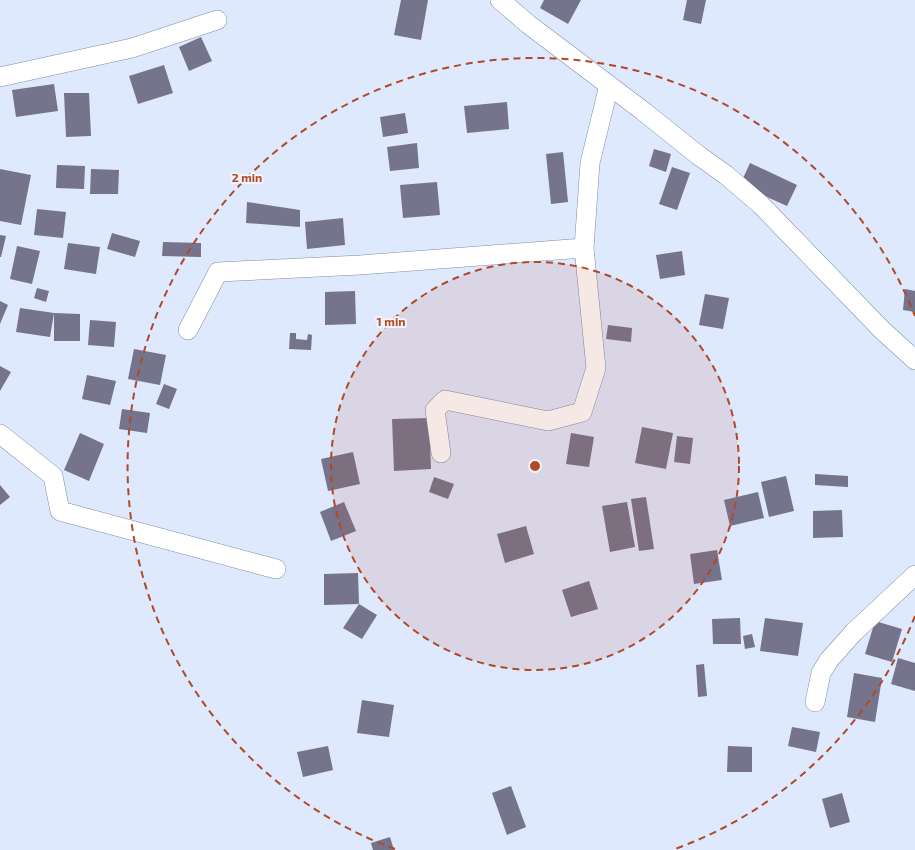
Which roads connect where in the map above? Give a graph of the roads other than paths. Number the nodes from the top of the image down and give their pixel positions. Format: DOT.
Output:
graph roads {
  1 [pos="500,0"];
  2 [pos="217,20"];
  3 [pos="0,78"];
  4 [pos="609,85"];
  5 [pos="584,248"];
  6 [pos="188,330"];
  7 [pos="915,360"];
  8 [pos="0,434"];
  9 [pos="441,454"];
  10 [pos="276,570"];
  11 [pos="915,575"];
  12 [pos="815,702"];
  1 -- 4 [label="street"];
  2 -- 3 [label="street"];
  4 -- 5 [label="street"];
  4 -- 7 [label="street"];
  5 -- 6 [label="street"];
  5 -- 9 [label="street"];
  8 -- 10 [label="street"];
  11 -- 12 [label="street"];
}
